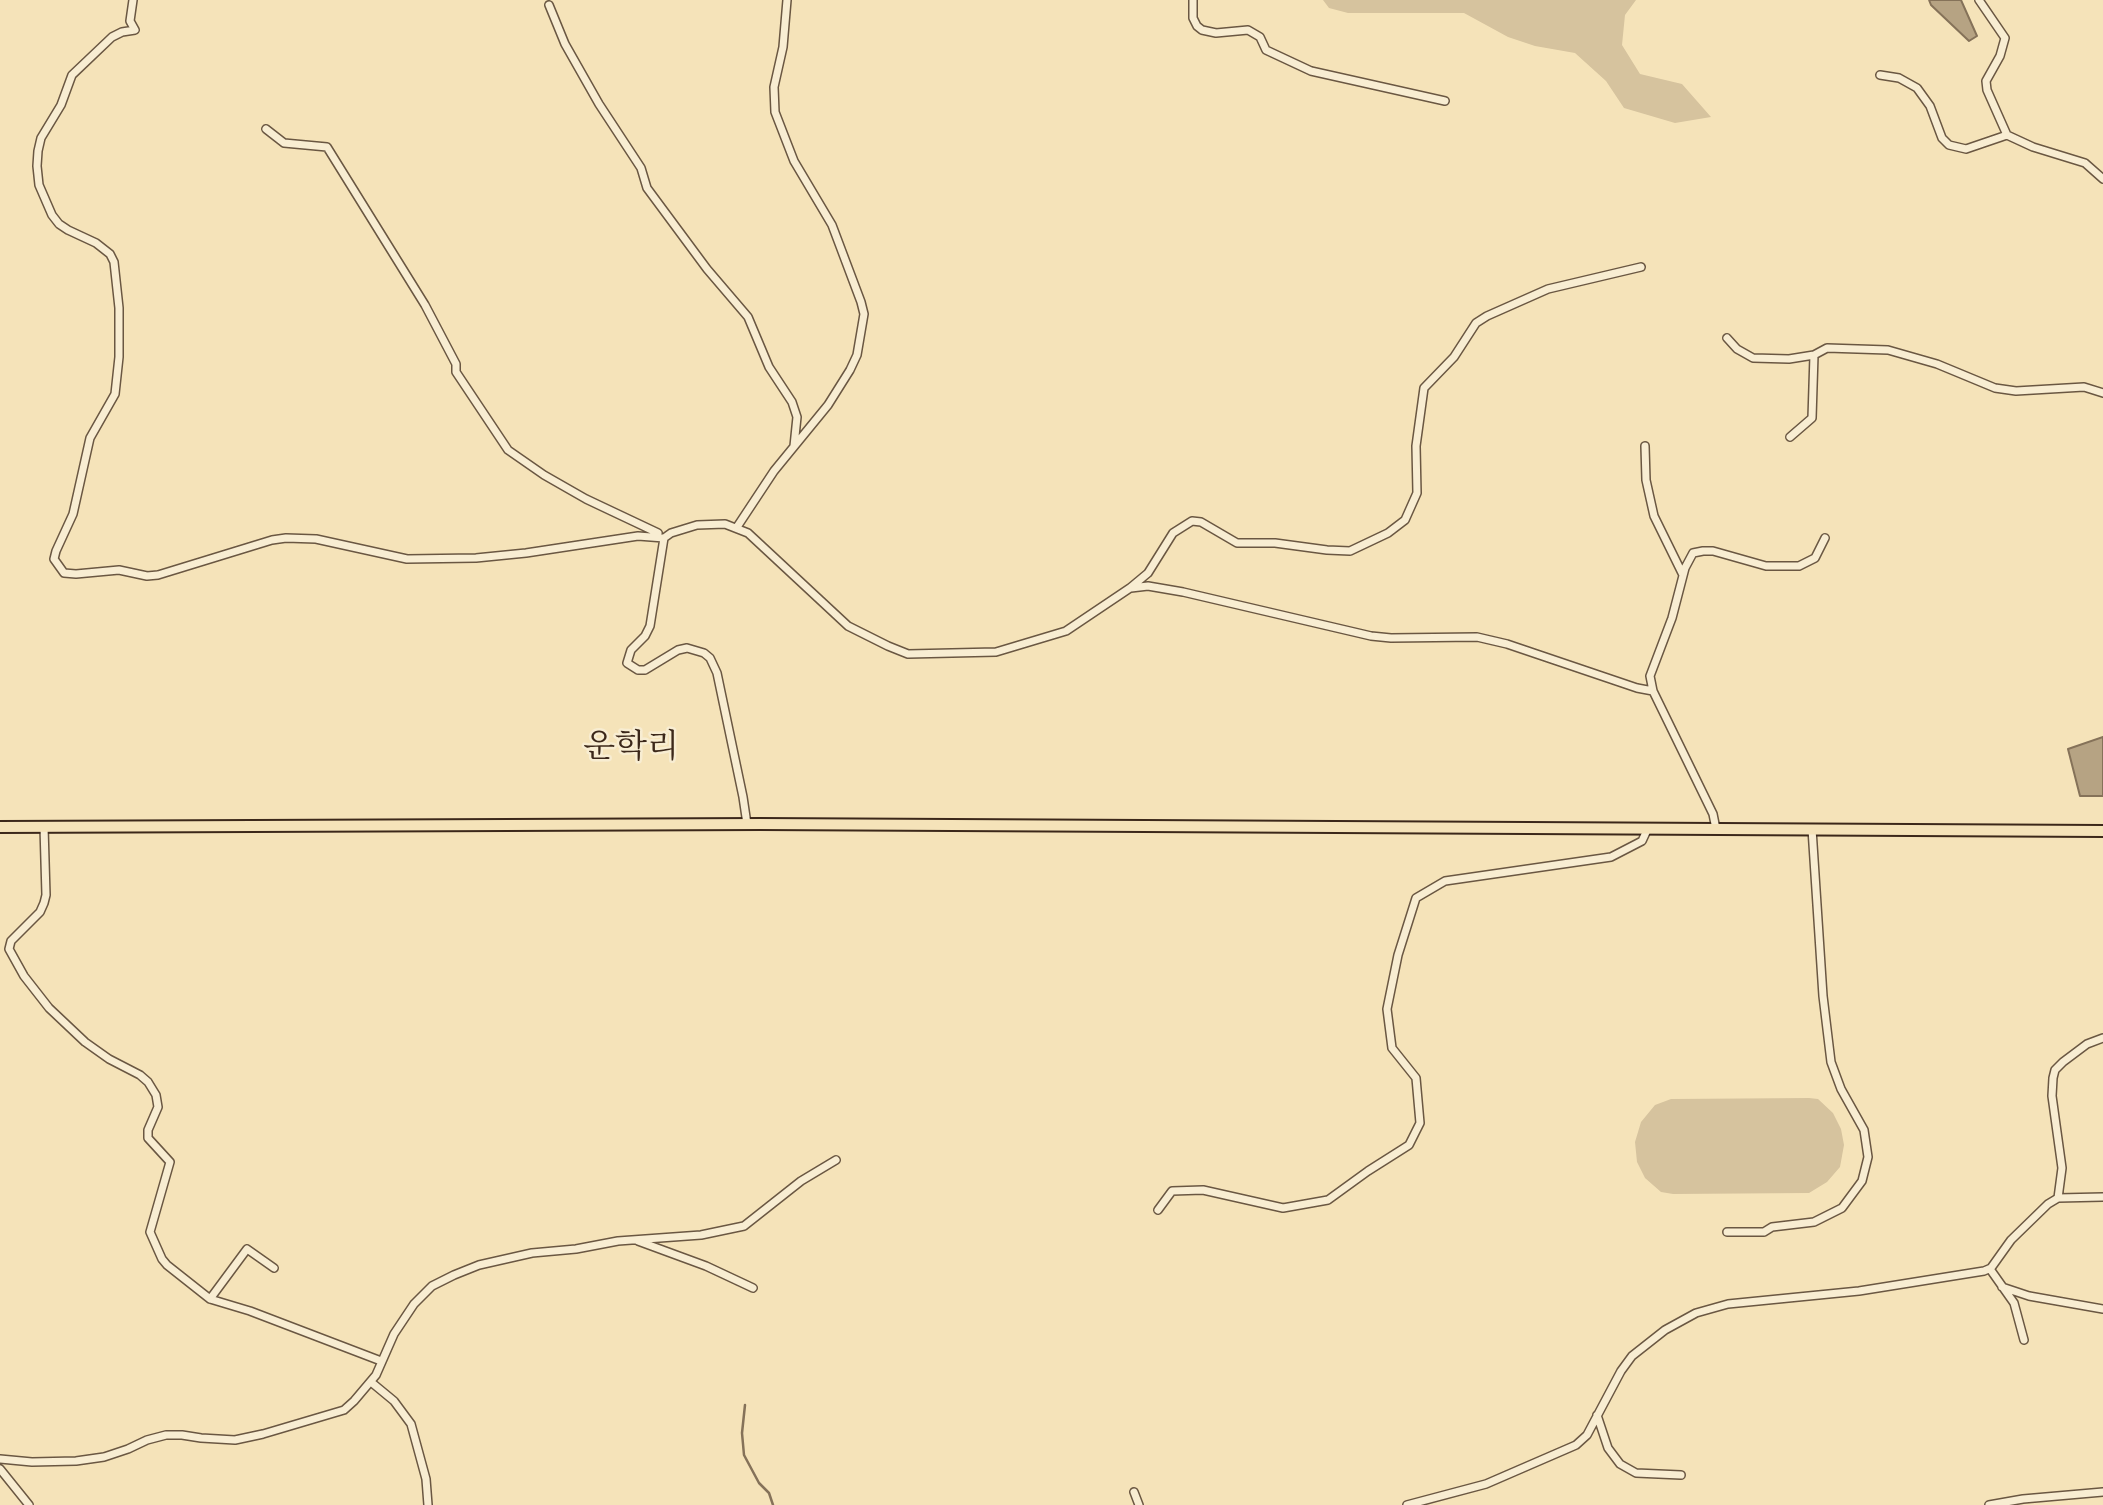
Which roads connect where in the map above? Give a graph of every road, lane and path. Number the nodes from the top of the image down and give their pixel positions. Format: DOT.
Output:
graph roads {
  1 [pos="133,0"];
  2 [pos="787,0"];
  3 [pos="1193,0"];
  4 [pos="1979,0"];
  5 [pos="550,5"];
  6 [pos="1880,75"];
  7 [pos="1445,102"];
  8 [pos="266,129"];
  9 [pos="2007,135"];
  10 [pos="2103,179"];
  11 [pos="1641,267"];
  12 [pos="1727,338"];
  13 [pos="1814,355"];
  14 [pos="2103,393"];
  15 [pos="1790,437"];
  16 [pos="1645,446"];
  17 [pos="794,447"];
  18 [pos="737,527"];
  19 [pos="664,538"];
  20 [pos="1825,538"];
  21 [pos="1684,576"];
  22 [pos="1130,588"];
  23 [pos="1653,691"];
  24 [pos="747,824"];
  25 [pos="0,827"];
  26 [pos="44,827"];
  27 [pos="1648,828"];
  28 [pos="1716,829"];
  29 [pos="1812,829"];
  30 [pos="2103,831"];
  31 [pos="2103,1038"];
  32 [pos="836,1160"];
  33 [pos="2103,1197"];
  34 [pos="2058,1198"];
  35 [pos="1158,1210"];
  36 [pos="1727,1232"];
  37 [pos="634,1240"];
  38 [pos="274,1268"];
  39 [pos="1990,1269"];
  40 [pos="2002,1287"];
  41 [pos="753,1289"];
  42 [pos="210,1298"];
  43 [pos="2103,1309"];
  44 [pos="2024,1339"];
  45 [pos="381,1362"];
  46 [pos="371,1382"];
  47 [pos="1596,1415"];
  48 [pos="0,1459"];
  49 [pos="0,1469"];
  50 [pos="1681,1475"];
  51 [pos="1135,1492"];
  52 [pos="2103,1492"];
  53 [pos="29,1505"];
  54 [pos="428,1505"];
  55 [pos="1139,1505"];
  56 [pos="1407,1505"];
  57 [pos="1989,1505"];
  1 -- 19 [label="street"];
  2 -- 17 [label="street"];
  3 -- 7 [label="street"];
  4 -- 9 [label="street"];
  5 -- 17 [label="street"];
  6 -- 9 [label="street"];
  8 -- 19 [label="street"];
  9 -- 10 [label="street"];
  11 -- 22 [label="street"];
  12 -- 13 [label="street"];
  13 -- 14 [label="street"];
  13 -- 15 [label="street"];
  16 -- 21 [label="street"];
  17 -- 18 [label="street"];
  18 -- 19 [label="street"];
  18 -- 22 [label="street"];
  19 -- 24 [label="street"];
  20 -- 21 [label="street"];
  21 -- 23 [label="street"];
  22 -- 23 [label="street"];
  23 -- 28 [label="street"];
  24 -- 26 [label="main road"];
  24 -- 27 [label="main road"];
  25 -- 26 [label="main road"];
  26 -- 42 [label="street"];
  27 -- 28 [label="main road"];
  27 -- 35 [label="street"];
  28 -- 29 [label="main road"];
  29 -- 30 [label="main road"];
  29 -- 36 [label="street"];
  31 -- 34 [label="street"];
  32 -- 37 [label="street"];
  33 -- 34 [label="street"];
  34 -- 39 [label="street"];
  37 -- 41 [label="street"];
  37 -- 45 [label="street"];
  38 -- 42 [label="street"];
  39 -- 40 [label="street"];
  39 -- 47 [label="street"];
  40 -- 43 [label="street"];
  40 -- 44 [label="street"];
  42 -- 45 [label="street"];
  45 -- 46 [label="street"];
  46 -- 48 [label="street"];
  46 -- 54 [label="street"];
  47 -- 50 [label="street"];
  47 -- 56 [label="street"];
  49 -- 53 [label="street"];
  51 -- 55 [label="street"];
  52 -- 57 [label="street"];
}
